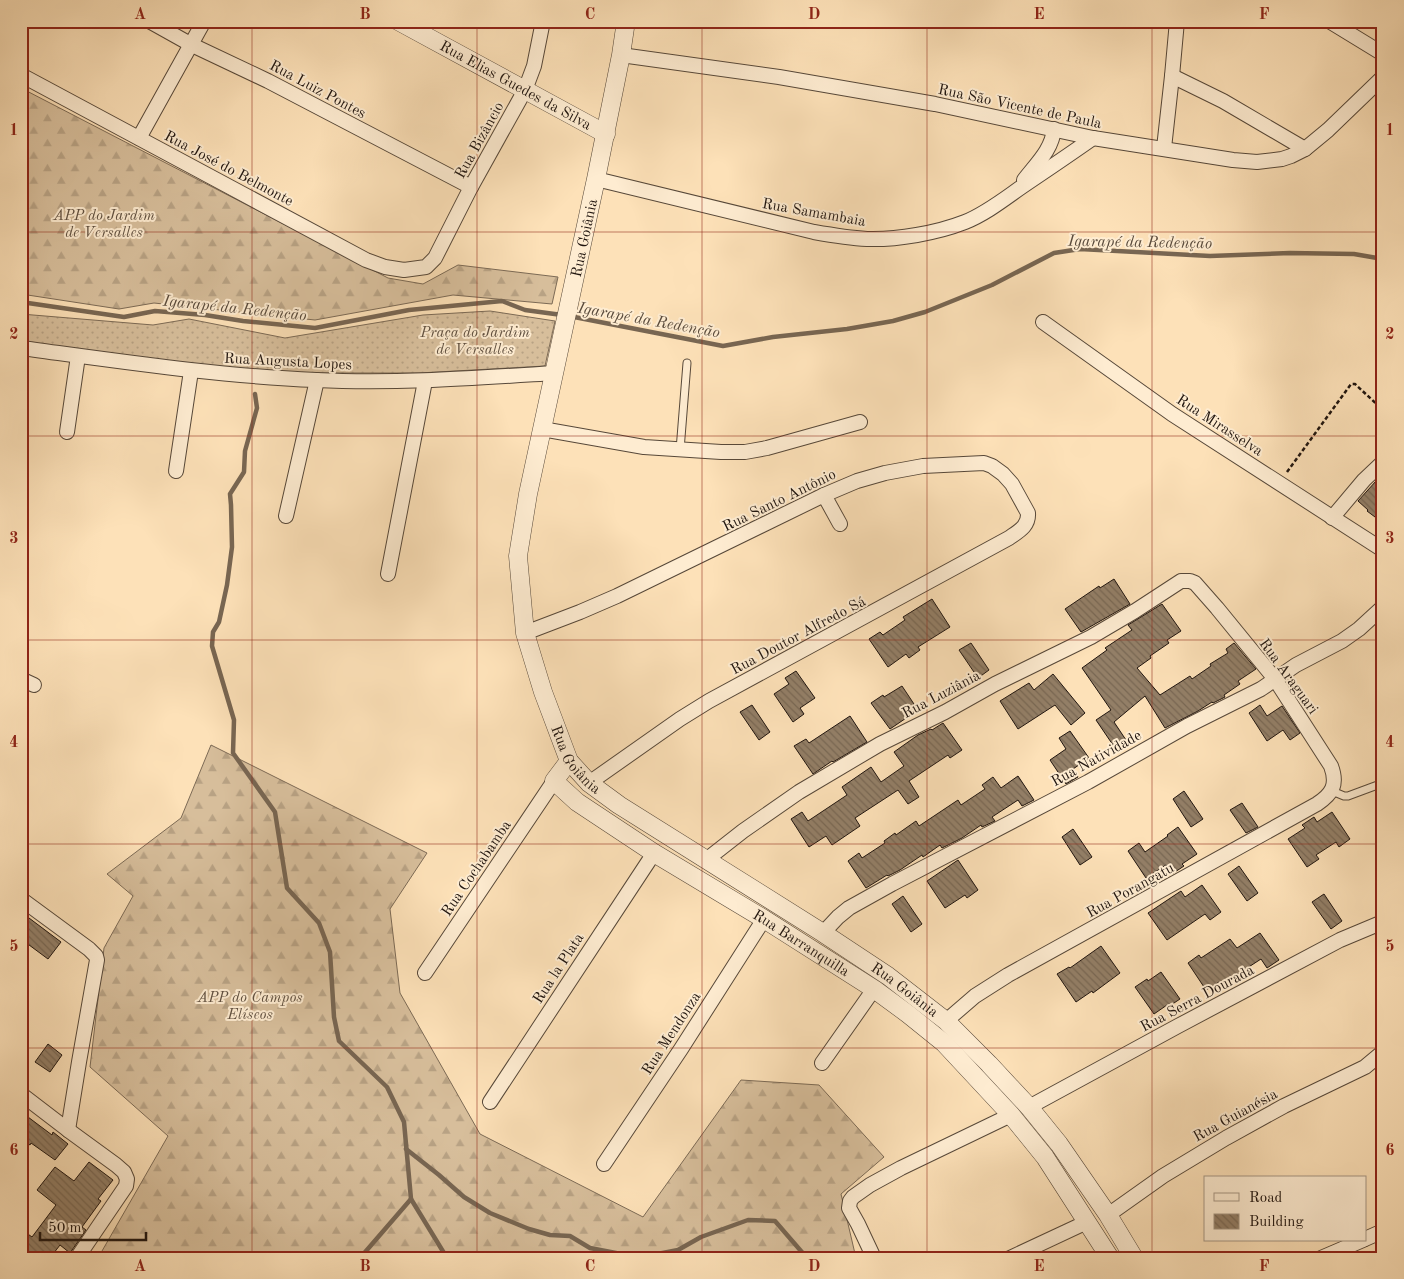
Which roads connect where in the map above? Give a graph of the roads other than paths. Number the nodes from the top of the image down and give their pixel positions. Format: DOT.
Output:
graph roads {
  1 [pos="149,21"];
  2 [pos="204,21"];
  3 [pos="398,21"];
  4 [pos="543,21"];
  5 [pos="626,21"];
  6 [pos="1177,21"];
  7 [pos="1333,22"];
  8 [pos="192,45"];
  9 [pos="1383,54"];
  10 [pos="621,55"];
  11 [pos="21,75"];
  12 [pos="1172,76"];
  13 [pos="1383,77"];
  14 [pos="525,90"];
  15 [pos="1054,129"];
  16 [pos="606,134"];
  17 [pos="139,138"];
  18 [pos="1093,138"];
  19 [pos="1164,148"];
  20 [pos="1306,149"];
  21 [pos="596,179"];
  22 [pos="471,188"];
  23 [pos="1014,192"];
  24 [pos="426,266"];
  25 [pos="1043,322"];
  26 [pos="21,348"];
  27 [pos="78,356"];
  28 [pos="687,363"];
  29 [pos="192,371"];
  30 [pos="554,373"];
  31 [pos="317,380"];
  32 [pos="425,381"];
  33 [pos="860,422"];
  34 [pos="542,428"];
  35 [pos="67,432"];
  36 [pos="680,450"];
  37 [pos="1383,462"];
  38 [pos="176,471"];
  39 [pos="824,495"];
  40 [pos="286,516"];
  41 [pos="1332,518"];
  42 [pos="840,524"];
  43 [pos="1026,524"];
  44 [pos="1383,550"];
  45 [pos="388,574"];
  46 [pos="1199,587"];
  47 [pos="1383,607"];
  48 [pos="525,632"];
  49 [pos="1275,680"];
  50 [pos="569,761"];
  51 [pos="554,781"];
  52 [pos="589,783"];
  53 [pos="1383,783"];
  54 [pos="1332,791"];
  55 [pos="654,853"];
  56 [pos="706,860"];
  57 [pos="21,899"];
  58 [pos="764,919"];
  59 [pos="1383,922"];
  60 [pos="823,933"];
  61 [pos="425,973"];
  62 [pos="874,989"];
  63 [pos="951,1025"];
  64 [pos="944,1043"];
  65 [pos="1383,1052"];
  66 [pos="822,1063"];
  67 [pos="21,1094"];
  68 [pos="490,1102"];
  69 [pos="1029,1107"];
  70 [pos="1011,1115"];
  71 [pos="68,1130"];
  72 [pos="604,1164"];
  73 [pos="1108,1215"];
  74 [pos="1087,1222"];
  75 [pos="1383,1231"];
  76 [pos="1366,1239"];
  77 [pos="1359,1242"];
  78 [pos="77,1258"];
  79 [pos="874,1258"];
  80 [pos="1010,1258"];
  81 [pos="1110,1258"];
  82 [pos="1134,1258"];
  83 [pos="1321,1258"];
  1 -- 8 [label="street, Rua Luiz Pontes"];
  2 -- 8 [label="street"];
  3 -- 14 [label="street, Rua Elias Guedes da Silva"];
  4 -- 14 [label="street, Rua Bizâncio"];
  5 -- 10 [label="street, Rua Goiânia"];
  6 -- 12 [label="street"];
  7 -- 9 [label="street"];
  8 -- 17 [label="street"];
  8 -- 22 [label="street, Rua Luiz Pontes"];
  10 -- 15 [label="street, Rua São Vicente de Paula"];
  10 -- 16 [label="street, Rua Goiânia"];
  11 -- 17 [label="street, Rua José do Belmonte"];
  12 -- 19 [label="street"];
  12 -- 20 [label="street"];
  13 -- 20 [label="street, Rua São Vicente de Paula"];
  14 -- 16 [label="street, Rua Elias Guedes da Silva"];
  14 -- 22 [label="street, Rua Bizâncio"];
  15 -- 18 [label="street, Rua São Vicente de Paula"];
  15 -- 23 [label="street"];
  16 -- 21 [label="street, Rua Goiânia"];
  17 -- 24 [label="street, Rua José do Belmonte"];
  18 -- 19 [label="street, Rua São Vicente de Paula"];
  18 -- 23 [label="street, Rua Samambaia"];
  19 -- 20 [label="street, Rua São Vicente de Paula"];
  21 -- 23 [label="street, Rua Samambaia"];
  21 -- 30 [label="street, Rua Goiânia"];
  22 -- 24 [label="street, Rua Bizâncio"];
  25 -- 41 [label="street, Rua Mirasselva"];
  26 -- 27 [label="street, Rua Augusta Lopes"];
  27 -- 29 [label="street, Rua Augusta Lopes"];
  27 -- 35 [label="street"];
  28 -- 36 [label="lane"];
  29 -- 31 [label="street, Rua Augusta Lopes"];
  29 -- 38 [label="street"];
  30 -- 32 [label="street, Rua Augusta Lopes"];
  30 -- 34 [label="street, Rua Goiânia"];
  31 -- 32 [label="street, Rua Augusta Lopes"];
  31 -- 40 [label="street"];
  32 -- 45 [label="street"];
  33 -- 36 [label="street"];
  34 -- 36 [label="street"];
  34 -- 48 [label="street, Rua Goiânia"];
  37 -- 41 [label="street"];
  39 -- 42 [label="street"];
  39 -- 43 [label="street, Rua Santo Antônio"];
  39 -- 48 [label="street, Rua Santo Antônio"];
  41 -- 44 [label="street, Rua Mirasselva"];
  43 -- 52 [label="street, Rua Doutor Alfredo Sá"];
  46 -- 49 [label="street, Rua Araguari"];
  46 -- 56 [label="street, Rua Luziânia"];
  47 -- 49 [label="street, Rua Natividade"];
  48 -- 50 [label="street, Rua Goiânia"];
  49 -- 54 [label="street, Rua Araguari"];
  49 -- 60 [label="street, Rua Natividade"];
  50 -- 51 [label="street"];
  50 -- 52 [label="street, Rua Goiânia"];
  51 -- 55 [label="street, Rua Barranquilla"];
  51 -- 61 [label="street, Rua Cochabamba"];
  52 -- 56 [label="street, Rua Goiânia"];
  53 -- 54 [label="lane"];
  54 -- 63 [label="street, Rua Porangatu"];
  55 -- 58 [label="street, Rua Barranquilla"];
  55 -- 68 [label="street, Rua la Plata"];
  56 -- 60 [label="street, Rua Goiânia"];
  57 -- 71 [label="street"];
  58 -- 62 [label="street, Rua Barranquilla"];
  58 -- 72 [label="street, Rua Mendonza"];
  59 -- 69 [label="street, Rua Serra Dourada"];
  60 -- 63 [label="street, Rua Goiânia"];
  62 -- 64 [label="street, Rua Barranquilla"];
  62 -- 66 [label="street"];
  63 -- 64 [label="street"];
  63 -- 69 [label="street, Rua Goiânia"];
  64 -- 70 [label="street, Rua Barranquilla"];
  65 -- 73 [label="street, Rua Guianésia"];
  67 -- 71 [label="street"];
  69 -- 73 [label="street, Rua Goiânia"];
  70 -- 74 [label="street, Rua Barranquilla"];
  70 -- 79 [label="street"];
  71 -- 78 [label="street"];
  73 -- 82 [label="street, Rua Goiânia"];
  74 -- 80 [label="street"];
  74 -- 81 [label="street, Rua Barranquilla"];
  75 -- 76 [label="street"];
  77 -- 83 [label="street"];
}
